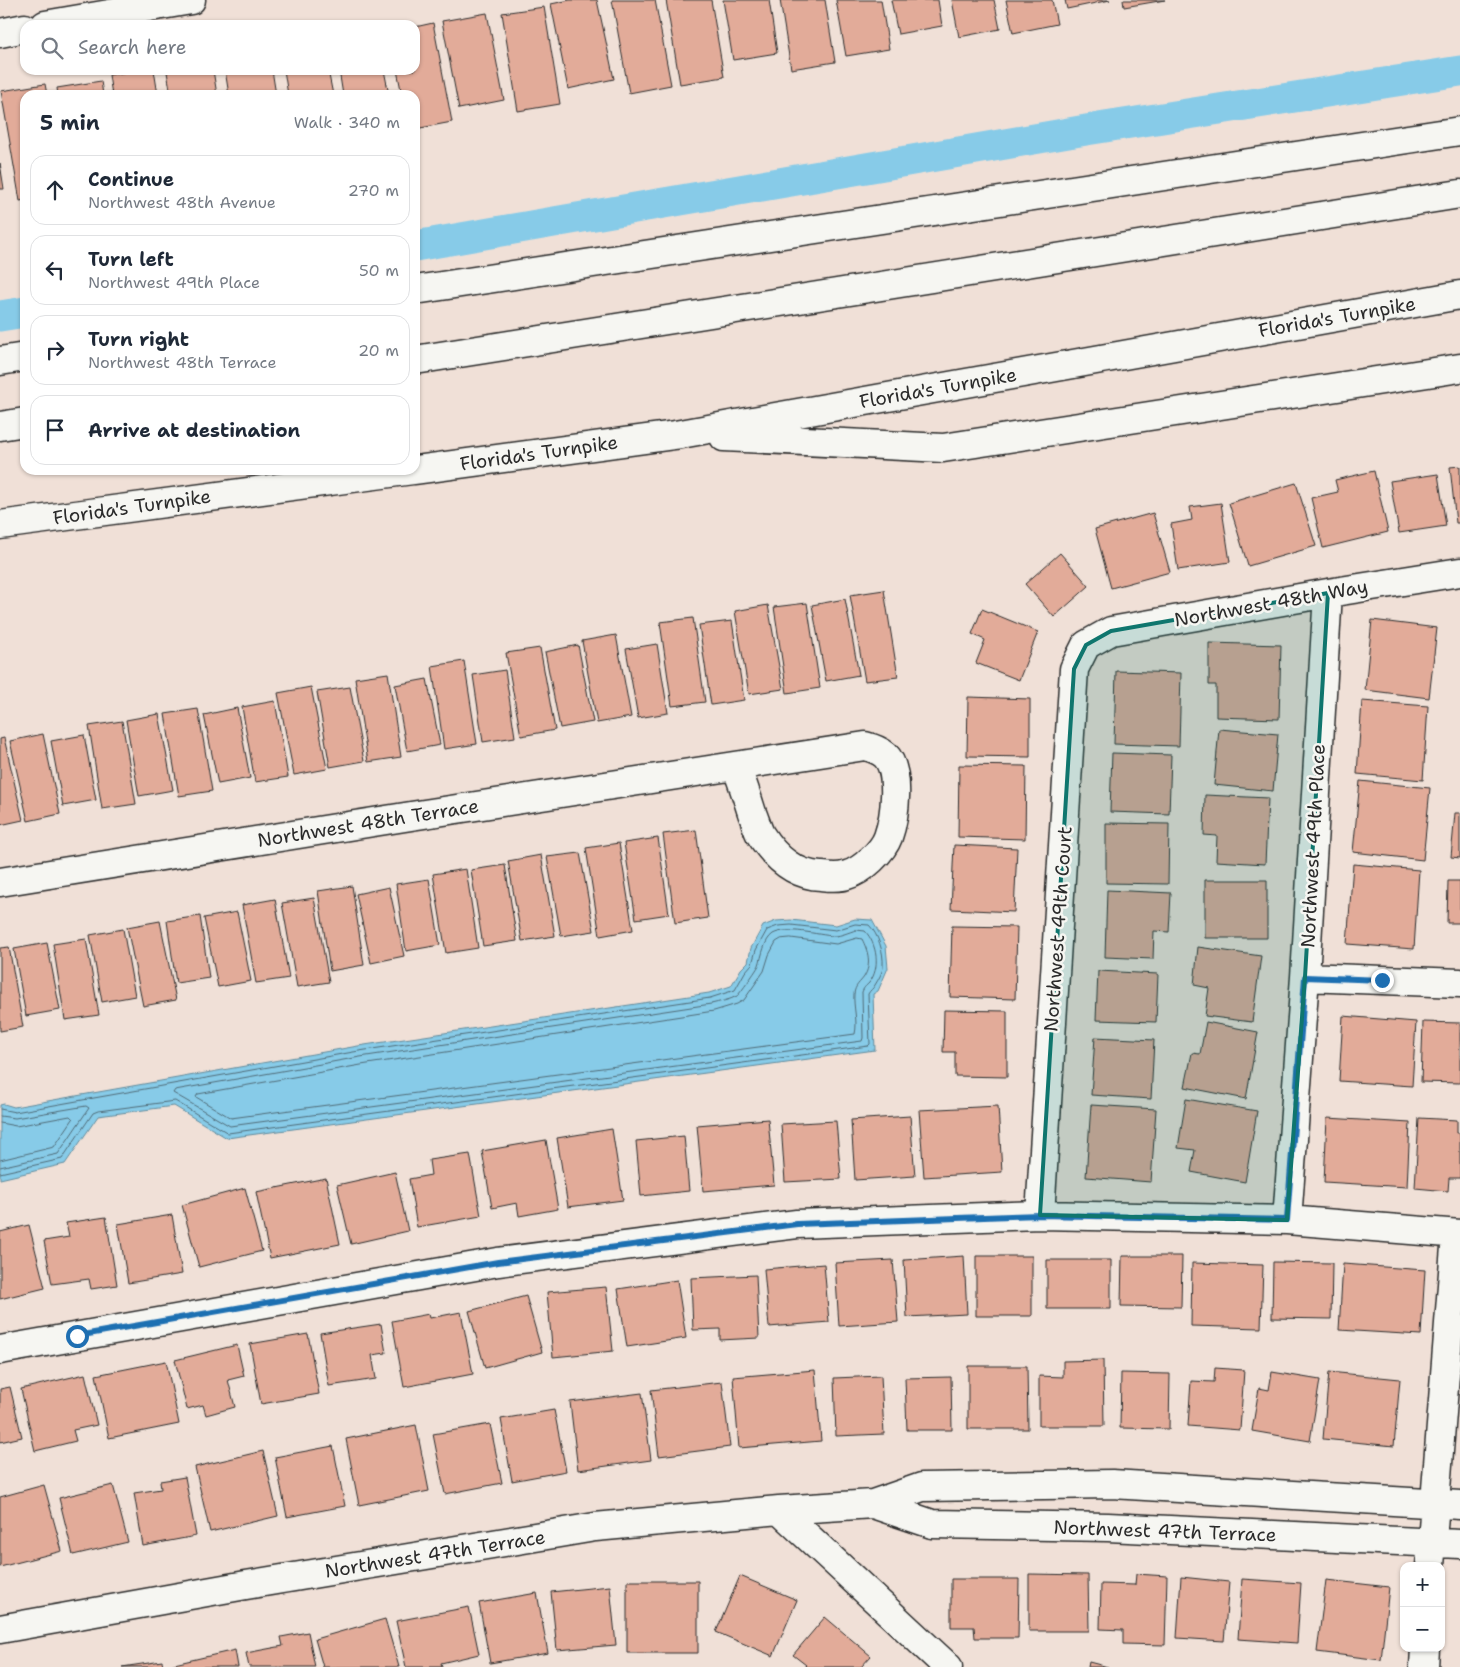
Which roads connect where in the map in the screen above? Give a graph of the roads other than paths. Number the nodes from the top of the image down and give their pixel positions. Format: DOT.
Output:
graph roads {
  1 [pos="191,0"];
  2 [pos="73,20"];
  3 [pos="20,29"];
  4 [pos="0,33"];
  5 [pos="1460,131"];
  6 [pos="1460,194"];
  7 [pos="420,289"];
  8 [pos="1460,295"];
  9 [pos="20,358"];
  10 [pos="420,359"];
  11 [pos="0,361"];
  12 [pos="1460,368"];
  13 [pos="20,423"];
  14 [pos="0,426"];
  15 [pos="675,435"];
  16 [pos="420,469"];
  17 [pos="376,475"];
  18 [pos="0,525"];
  19 [pos="1460,572"];
  20 [pos="1328,593"];
  21 [pos="1086,645"];
  22 [pos="736,766"];
  23 [pos="0,882"];
  24 [pos="1305,977"];
  25 [pos="1460,983"];
  26 [pos="1040,1215"];
  27 [pos="1287,1220"];
  28 [pos="1458,1234"];
  29 [pos="0,1350"];
  30 [pos="873,1504"];
  31 [pos="1447,1504"];
  32 [pos="779,1510"];
  33 [pos="1460,1544"];
  34 [pos="1430,1554"];
  35 [pos="0,1629"];
  36 [pos="1425,1652"];
  37 [pos="948,1667"];
  38 [pos="1424,1667"];
  1 -- 2 [label="main road"];
  3 -- 4 [label="main road"];
  5 -- 7 [label="main road"];
  6 -- 10 [label="main road"];
  8 -- 15 [label="main road, Florida's Turnpike"];
  9 -- 11 [label="main road"];
  12 -- 15 [label="main road"];
  13 -- 14 [label="main road"];
  15 -- 16 [label="main road, Florida's Turnpike"];
  17 -- 18 [label="main road, Florida's Turnpike"];
  19 -- 20 [label="main road, Northwest 48th Way"];
  20 -- 21 [label="main road, Northwest 48th Way"];
  20 -- 24 [label="main road, Northwest 49th Place"];
  21 -- 26 [label="main road, Northwest 49th Court"];
  22 -- 22 [label="main road, Northwest 48th Terrace"];
  22 -- 23 [label="main road, Northwest 48th Terrace"];
  24 -- 25 [label="main road"];
  24 -- 27 [label="main road, Northwest 49th Place"];
  26 -- 27 [label="main road"];
  26 -- 29 [label="main road"];
  27 -- 28 [label="main road"];
  28 -- 31 [label="main road"];
  30 -- 31 [label="main road, Northwest 47th Terrace"];
  30 -- 32 [label="main road, Northwest 47th Terrace"];
  30 -- 34 [label="main road, Northwest 47th Terrace"];
  31 -- 34 [label="main road"];
  32 -- 35 [label="main road, Northwest 47th Terrace"];
  32 -- 37 [label="main road"];
  33 -- 34 [label="main road, Northwest 47th Terrace"];
  36 -- 38 [label="main road"];
}
